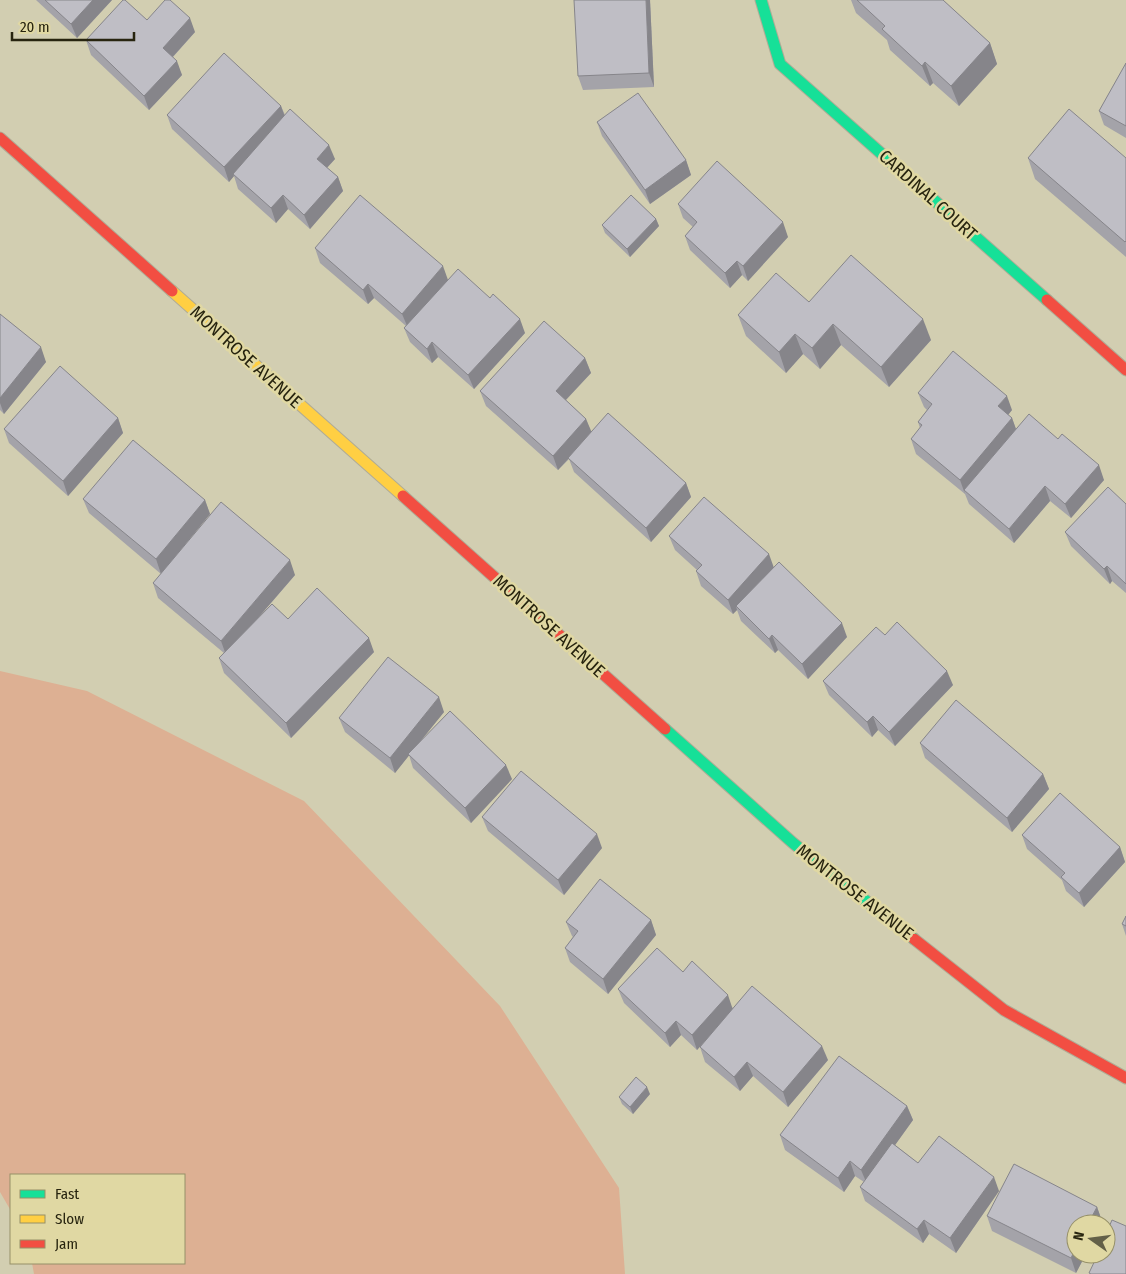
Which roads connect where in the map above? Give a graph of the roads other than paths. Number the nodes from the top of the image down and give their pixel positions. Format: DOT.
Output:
graph roads {
  1 [pos="760,0"];
  2 [pos="0,138"];
  3 [pos="1126,370"];
  4 [pos="1126,1078"];
  1 -- 3 [label="street, CARDINAL COURT"];
  2 -- 4 [label="street, MONTROSE AVENUE"];
}
